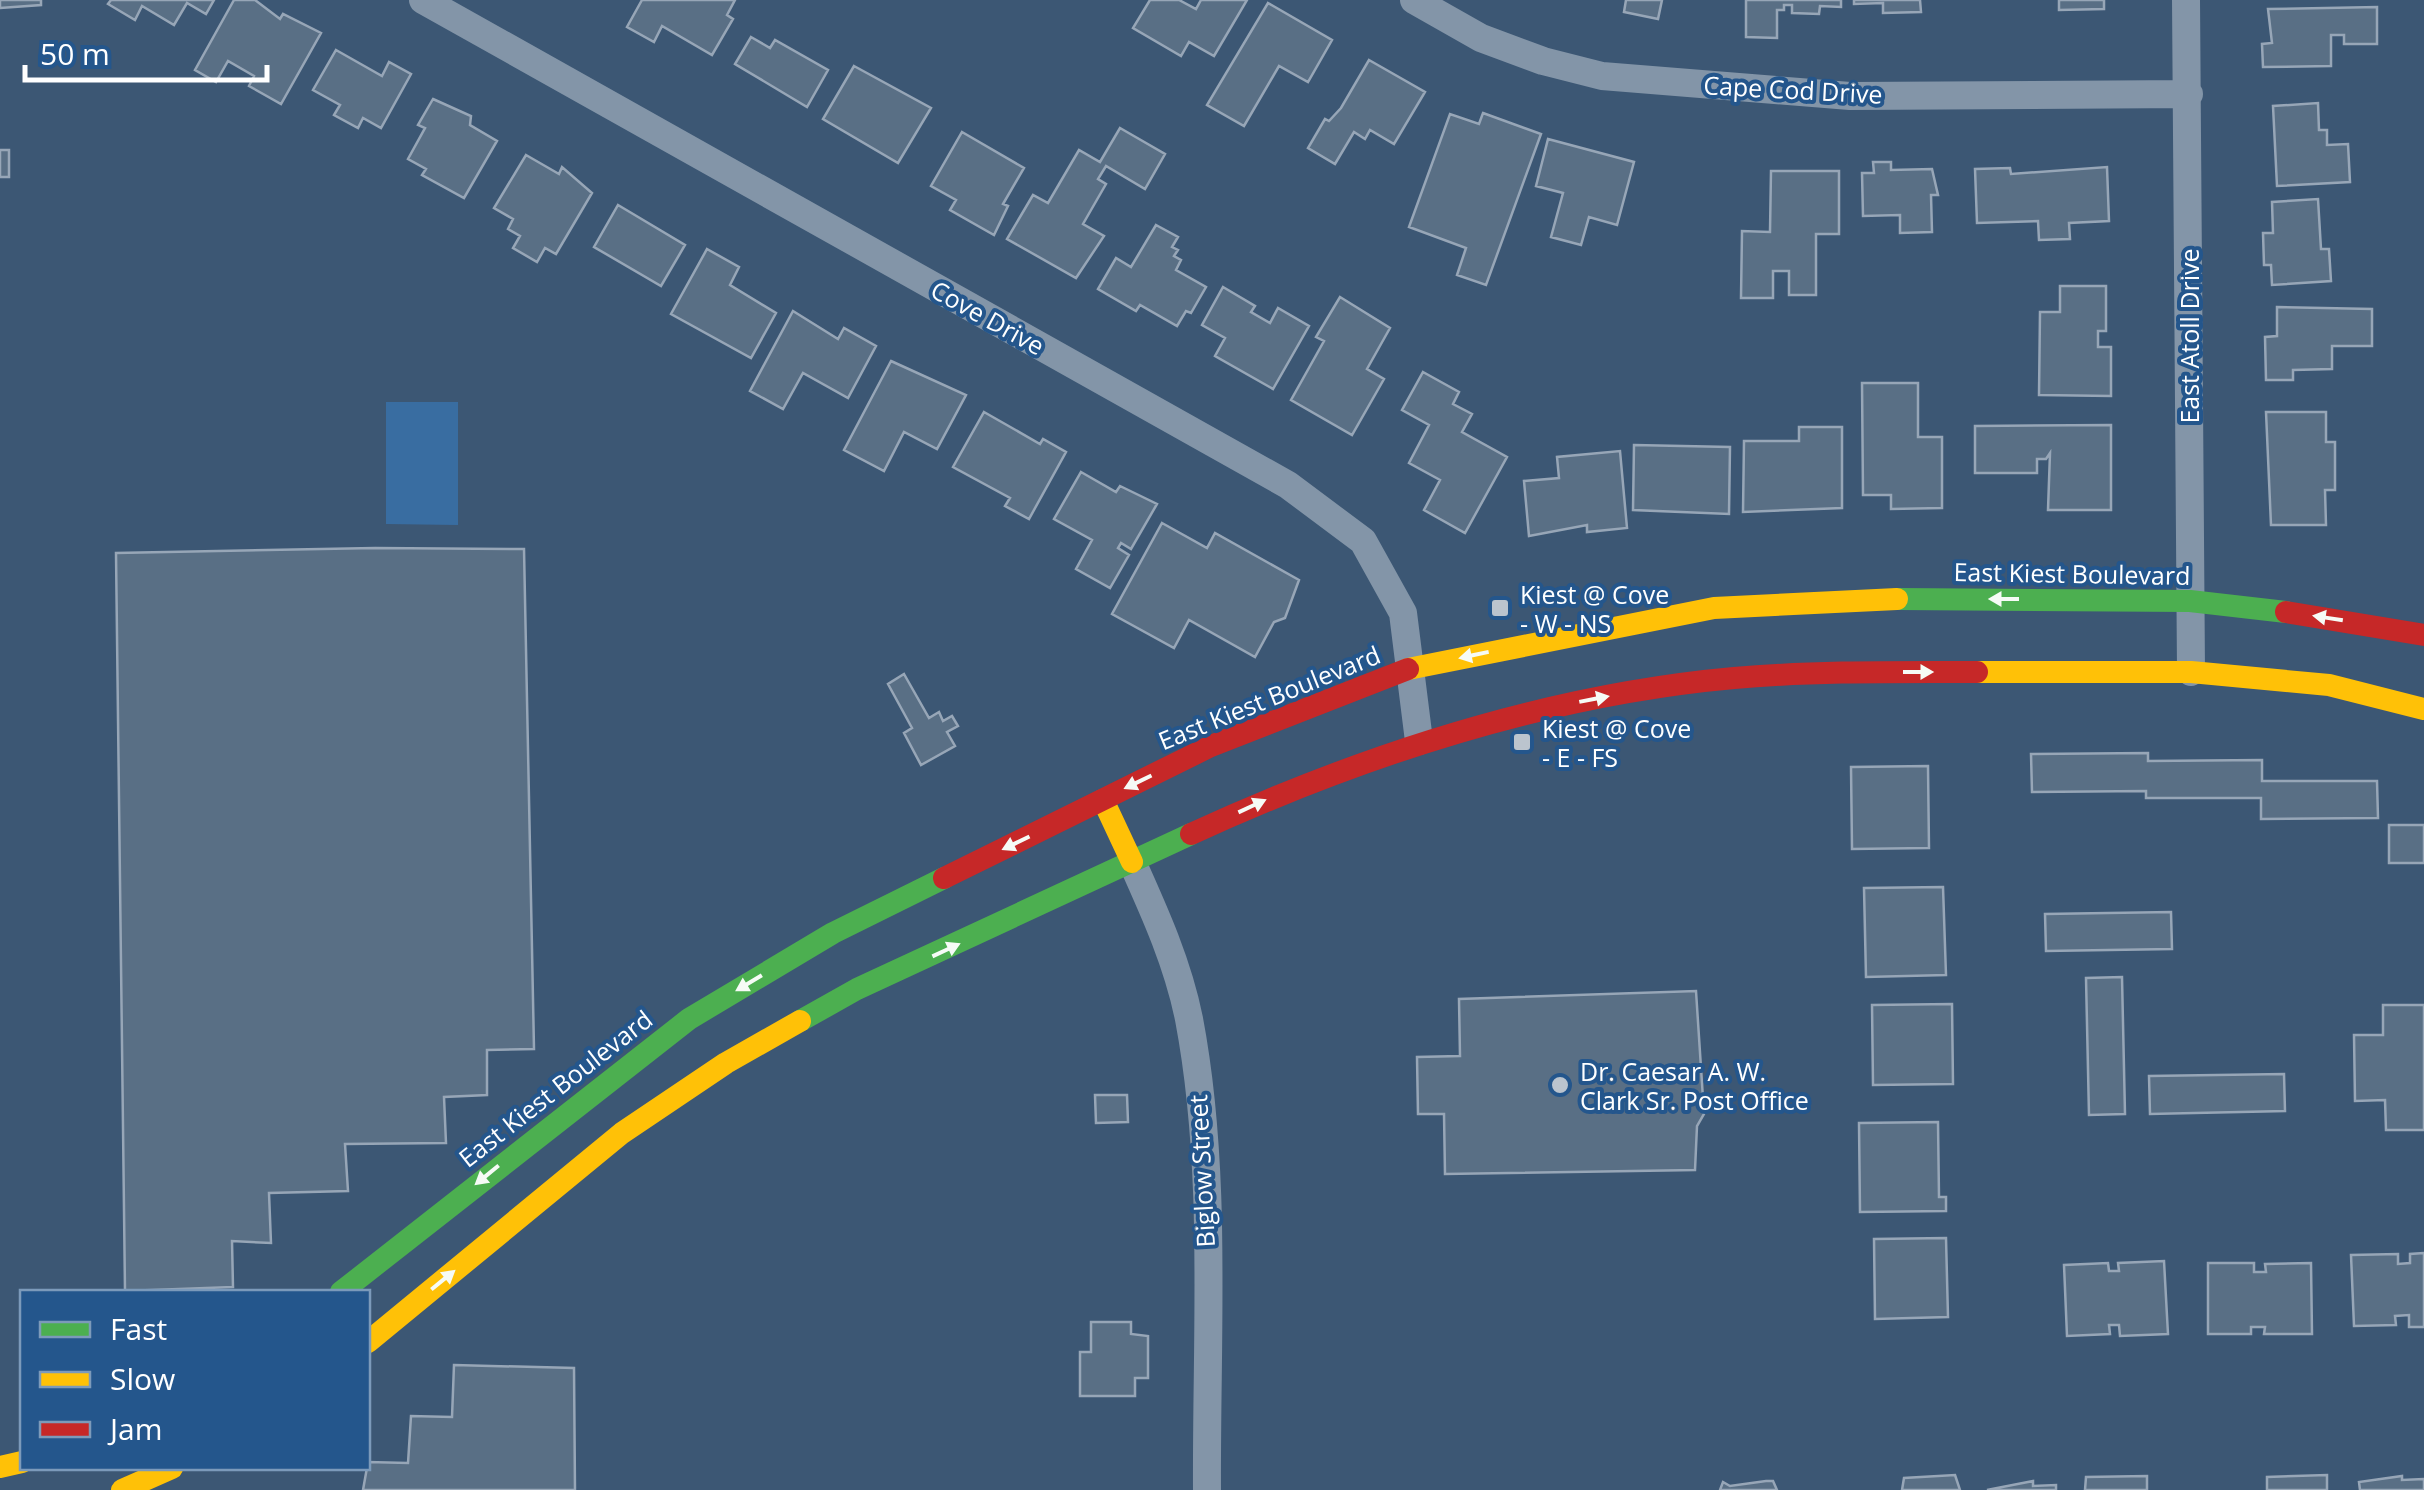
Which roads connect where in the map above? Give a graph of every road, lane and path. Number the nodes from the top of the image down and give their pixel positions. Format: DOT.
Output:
graph roads {
  1 [pos="422,0"];
  2 [pos="1414,0"];
  3 [pos="2186,0"];
  4 [pos="2189,94"];
  5 [pos="2190,601"];
  6 [pos="2424,635"];
  7 [pos="1412,668"];
  8 [pos="2191,672"];
  9 [pos="2424,709"];
  10 [pos="1419,741"];
  11 [pos="1103,800"];
  12 [pos="1132,862"];
  13 [pos="343,1290"];
  14 [pos="370,1340"];
  15 [pos="167,1470"];
  16 [pos="122,1490"];
  17 [pos="1208,1490"];
  1 -- 7 [label="street, Cove Drive"];
  2 -- 4 [label="street, Cape Cod Drive"];
  3 -- 4 [label="street, East Atoll Drive"];
  4 -- 5 [label="street, East Atoll Drive"];
  6 -- 5 [label="main road, East Kiest Boulevard, one-way"];
  5 -- 7 [label="main road, East Kiest Boulevard, one-way"];
  5 -- 8 [label="street, East Atoll Drive"];
  7 -- 10 [label="street, Cove Drive"];
  7 -- 11 [label="main road, East Kiest Boulevard, one-way"];
  8 -- 9 [label="main road"];
  10 -- 8 [label="main road, one-way"];
  12 -- 10 [label="main road, one-way"];
  11 -- 12 [label="main road"];
  11 -- 13 [label="main road, East Kiest Boulevard, one-way"];
  14 -- 12 [label="main road, one-way"];
  12 -- 17 [label="street, Biglow Street"];
  15 -- 16 [label="main road"];
}
